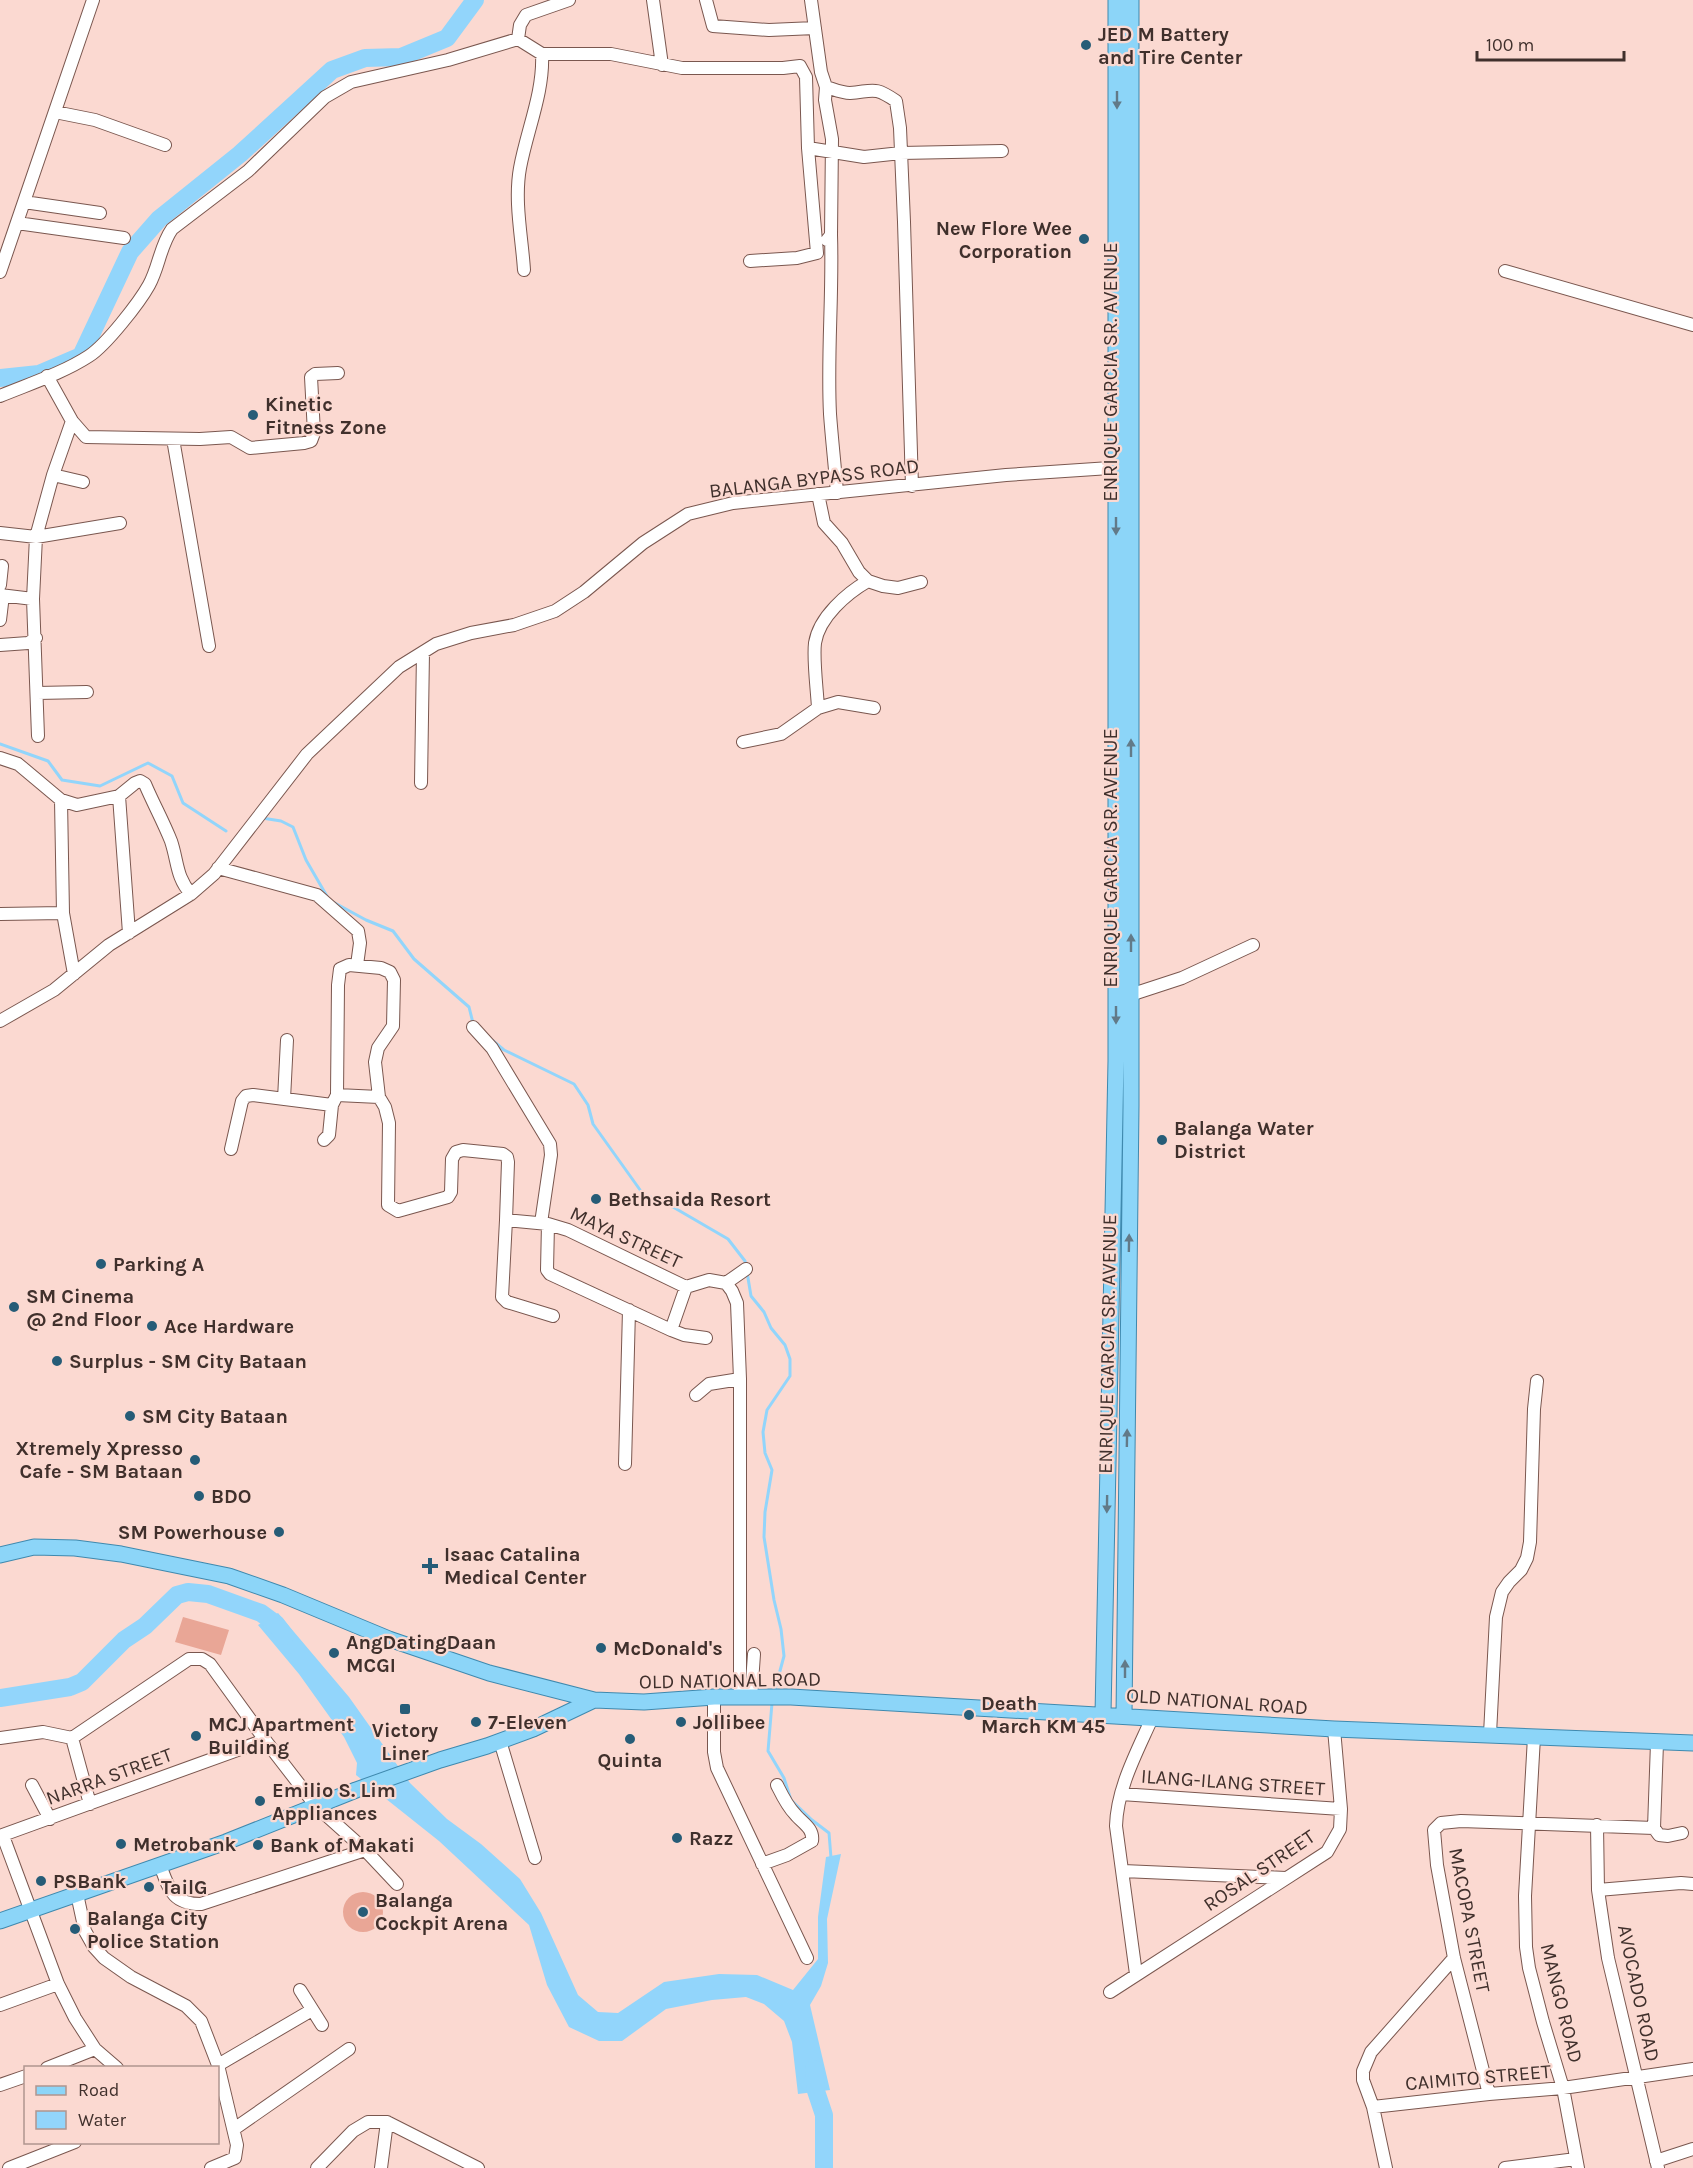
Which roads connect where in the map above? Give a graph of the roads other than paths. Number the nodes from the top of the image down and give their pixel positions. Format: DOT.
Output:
graph roads {
  1 [pos="93,0"];
  2 [pos="568,0"];
  3 [pos="653,0"];
  4 [pos="706,0"];
  5 [pos="811,0"];
  6 [pos="1116,0"];
  7 [pos="1131,0"];
  8 [pos="815,28"];
  9 [pos="518,39"];
  10 [pos="1124,50"];
  11 [pos="542,54"];
  12 [pos="662,65"];
  13 [pos="826,87"];
  14 [pos="55,112"];
  15 [pos="165,145"];
  16 [pos="808,148"];
  17 [pos="1002,151"];
  18 [pos="831,152"];
  19 [pos="901,153"];
  20 [pos="24,202"];
  21 [pos="100,213"];
  22 [pos="17,223"];
  23 [pos="831,234"];
  24 [pos="124,238"];
  25 [pos="817,253"];
  26 [pos="750,261"];
  27 [pos="524,270"];
  28 [pos="1505,271"];
  29 [pos="0,272"];
  30 [pos="1693,325"];
  31 [pos="338,373"];
  32 [pos="47,376"];
  33 [pos="0,396"];
  34 [pos="72,421"];
  35 [pos="173,439"];
  36 [pos="1132,466"];
  37 [pos="1116,467"];
  38 [pos="53,475"];
  39 [pos="83,482"];
  40 [pos="912,486"];
  41 [pos="837,493"];
  42 [pos="818,494"];
  43 [pos="120,523"];
  44 [pos="0,533"];
  45 [pos="36,537"];
  46 [pos="2,566"];
  47 [pos="868,581"];
  48 [pos="921,582"];
  49 [pos="1,592"];
  50 [pos="33,598"];
  51 [pos="0,620"];
  52 [pos="36,638"];
  53 [pos="0,645"];
  54 [pos="209,646"];
  55 [pos="423,652"];
  56 [pos="87,692"];
  57 [pos="37,693"];
  58 [pos="818,708"];
  59 [pos="874,708"];
  60 [pos="38,736"];
  61 [pos="743,742"];
  62 [pos="0,758"];
  63 [pos="422,783"];
  64 [pos="119,796"];
  65 [pos="61,800"];
  66 [pos="218,868"];
  67 [pos="191,894"];
  68 [pos="63,913"];
  69 [pos="0,914"];
  70 [pos="129,933"];
  71 [pos="1253,945"];
  72 [pos="357,965"];
  73 [pos="74,974"];
  74 [pos="1130,995"];
  75 [pos="0,1021"];
  76 [pos="473,1028"];
  77 [pos="286,1040"];
  78 [pos="1123,1061"];
  79 [pos="379,1097"];
  80 [pos="284,1099"];
  81 [pos="335,1100"];
  82 [pos="324,1140"];
  83 [pos="231,1149"];
  84 [pos="506,1220"];
  85 [pos="545,1224"];
  86 [pos="746,1269"];
  87 [pos="726,1283"];
  88 [pos="687,1287"];
  89 [pos="629,1310"];
  90 [pos="553,1316"];
  91 [pos="671,1330"];
  92 [pos="706,1338"];
  93 [pos="740,1379"];
  94 [pos="1537,1381"];
  95 [pos="696,1395"];
  96 [pos="625,1464"];
  97 [pos="0,1555"];
  98 [pos="754,1654"];
  99 [pos="714,1697"];
  100 [pos="758,1697"];
  101 [pos="594,1700"];
  102 [pos="1103,1715"];
  103 [pos="1124,1716"];
  104 [pos="1152,1718"];
  105 [pos="1334,1729"];
  106 [pos="1490,1734"];
  107 [pos="1534,1737"];
  108 [pos="0,1738"];
  109 [pos="72,1738"];
  110 [pos="265,1740"];
  111 [pos="500,1741"];
  112 [pos="1657,1743"];
  113 [pos="1693,1743"];
  114 [pos="32,1785"];
  115 [pos="777,1785"];
  116 [pos="1121,1794"];
  117 [pos="90,1804"];
  118 [pos="316,1806"];
  119 [pos="1341,1809"];
  120 [pos="50,1819"];
  121 [pos="1530,1823"];
  122 [pos="1597,1825"];
  123 [pos="1654,1828"];
  124 [pos="1682,1833"];
  125 [pos="1,1836"];
  126 [pos="365,1850"];
  127 [pos="535,1858"];
  128 [pos="762,1864"];
  129 [pos="160,1865"];
  130 [pos="1123,1871"];
  131 [pos="1286,1878"];
  132 [pos="397,1884"];
  133 [pos="1693,1884"];
  134 [pos="1598,1890"];
  135 [pos="77,1894"];
  136 [pos="29,1910"];
  137 [pos="0,1921"];
  138 [pos="807,1958"];
  139 [pos="1454,1958"];
  140 [pos="1137,1974"];
  141 [pos="58,1984"];
  142 [pos="300,1990"];
  143 [pos="1110,1992"];
  144 [pos="0,2005"];
  145 [pos="312,2010"];
  146 [pos="322,2025"];
  147 [pos="95,2049"];
  148 [pos="348,2049"];
  149 [pos="218,2065"];
  150 [pos="50,2066"];
  151 [pos="116,2066"];
  152 [pos="1693,2069"];
  153 [pos="24,2077"];
  154 [pos="1637,2077"];
  155 [pos="0,2085"];
  156 [pos="220,2085"];
  157 [pos="1563,2088"];
  158 [pos="1489,2094"];
  159 [pos="1373,2107"];
  160 [pos="387,2122"];
  161 [pos="234,2129"];
  162 [pos="70,2144"];
  163 [pos="1693,2149"];
  164 [pos="1577,2164"];
  165 [pos="1657,2165"];
  166 [pos="9,2168"];
  167 [pos="211,2168"];
  168 [pos="317,2168"];
  169 [pos="381,2168"];
  170 [pos="478,2168"];
  171 [pos="1386,2168"];
  172 [pos="1505,2168"];
  1 -- 14 [label="street"];
  2 -- 9 [label="street"];
  3 -- 12 [label="street"];
  4 -- 8 [label="street"];
  5 -- 8 [label="street"];
  6 -- 10 [label="main road, ENRIQUE GARCIA SR. AVENUE"];
  7 -- 10 [label="main road, ENRIQUE GARCIA SR. AVENUE"];
  8 -- 13 [label="street"];
  9 -- 11 [label="street"];
  9 -- 32 [label="street"];
  10 -- 36 [label="main road, ENRIQUE GARCIA SR. AVENUE"];
  10 -- 37 [label="main road, ENRIQUE GARCIA SR. AVENUE, one-way"];
  11 -- 12 [label="street"];
  11 -- 27 [label="street"];
  12 -- 16 [label="street"];
  13 -- 18 [label="street"];
  13 -- 19 [label="street"];
  14 -- 15 [label="street"];
  14 -- 20 [label="street"];
  16 -- 18 [label="street"];
  16 -- 25 [label="street"];
  17 -- 19 [label="street"];
  18 -- 19 [label="street"];
  18 -- 23 [label="street"];
  19 -- 40 [label="street"];
  20 -- 21 [label="street"];
  20 -- 22 [label="street"];
  22 -- 24 [label="street"];
  22 -- 29 [label="street"];
  23 -- 25 [label="street"];
  23 -- 41 [label="street"];
  25 -- 26 [label="street"];
  28 -- 30 [label="street"];
  31 -- 35 [label="street"];
  32 -- 33 [label="street"];
  32 -- 34 [label="street"];
  34 -- 35 [label="street"];
  34 -- 38 [label="street"];
  35 -- 54 [label="street"];
  36 -- 37 [label="street, BALANGA BYPASS ROAD"];
  74 -- 36 [label="main road, ENRIQUE GARCIA SR. AVENUE, one-way"];
  37 -- 40 [label="street, BALANGA BYPASS ROAD"];
  37 -- 78 [label="main road, ENRIQUE GARCIA SR. AVENUE, one-way"];
  38 -- 39 [label="street"];
  38 -- 45 [label="street"];
  40 -- 41 [label="street, BALANGA BYPASS ROAD"];
  41 -- 42 [label="street, BALANGA BYPASS ROAD"];
  42 -- 47 [label="street"];
  42 -- 55 [label="street, BALANGA BYPASS ROAD"];
  43 -- 45 [label="street"];
  44 -- 45 [label="street"];
  45 -- 50 [label="street"];
  46 -- 49 [label="street"];
  47 -- 48 [label="street"];
  47 -- 58 [label="street"];
  49 -- 50 [label="street"];
  49 -- 51 [label="street"];
  50 -- 52 [label="street"];
  52 -- 53 [label="street"];
  52 -- 57 [label="street"];
  55 -- 63 [label="street"];
  55 -- 66 [label="street, BALANGA BYPASS ROAD"];
  56 -- 57 [label="street"];
  57 -- 60 [label="street"];
  58 -- 59 [label="street"];
  58 -- 61 [label="street"];
  62 -- 65 [label="street"];
  64 -- 65 [label="street"];
  64 -- 67 [label="street"];
  64 -- 70 [label="street"];
  65 -- 68 [label="street"];
  66 -- 67 [label="street, BALANGA BYPASS ROAD"];
  66 -- 72 [label="street"];
  67 -- 70 [label="street, BALANGA BYPASS ROAD"];
  68 -- 69 [label="street"];
  68 -- 73 [label="street"];
  70 -- 73 [label="street, BALANGA BYPASS ROAD"];
  71 -- 74 [label="street"];
  72 -- 79 [label="street"];
  72 -- 81 [label="street"];
  73 -- 75 [label="street, BALANGA BYPASS ROAD"];
  74 -- 78 [label="main road, ENRIQUE GARCIA SR. AVENUE"];
  76 -- 85 [label="street"];
  77 -- 80 [label="street"];
  78 -- 102 [label="main road, ENRIQUE GARCIA SR. AVENUE, one-way"];
  103 -- 78 [label="main road, ENRIQUE GARCIA SR. AVENUE, one-way"];
  79 -- 81 [label="street"];
  79 -- 84 [label="street"];
  80 -- 81 [label="street"];
  80 -- 83 [label="street"];
  81 -- 82 [label="street"];
  84 -- 85 [label="street, MAYA STREET"];
  84 -- 90 [label="street"];
  85 -- 88 [label="street, MAYA STREET"];
  85 -- 89 [label="street"];
  86 -- 87 [label="street"];
  87 -- 88 [label="street"];
  87 -- 93 [label="street"];
  88 -- 91 [label="street"];
  89 -- 91 [label="street"];
  89 -- 96 [label="street"];
  91 -- 92 [label="street"];
  93 -- 95 [label="street"];
  93 -- 100 [label="street"];
  94 -- 106 [label="street"];
  97 -- 101 [label="main road, OLD NATIONAL ROAD"];
  98 -- 100 [label="street"];
  99 -- 100 [label="main road, OLD NATIONAL ROAD"];
  99 -- 101 [label="main road, OLD NATIONAL ROAD"];
  99 -- 128 [label="street"];
  100 -- 102 [label="main road, OLD NATIONAL ROAD"];
  101 -- 111 [label="main road"];
  102 -- 103 [label="main road, OLD NATIONAL ROAD"];
  103 -- 104 [label="main road, OLD NATIONAL ROAD"];
  104 -- 105 [label="main road, OLD NATIONAL ROAD"];
  104 -- 116 [label="street"];
  105 -- 106 [label="main road, OLD NATIONAL ROAD"];
  105 -- 119 [label="street, ROSAL STREET"];
  106 -- 107 [label="main road, OLD NATIONAL ROAD"];
  107 -- 112 [label="main road, OLD NATIONAL ROAD"];
  107 -- 121 [label="street, MANGO ROAD"];
  108 -- 109 [label="street"];
  109 -- 110 [label="street"];
  109 -- 117 [label="street"];
  110 -- 117 [label="street, NARRA STREET"];
  110 -- 118 [label="street"];
  111 -- 118 [label="main road"];
  111 -- 127 [label="street"];
  112 -- 113 [label="main road, OLD NATIONAL ROAD"];
  112 -- 123 [label="street"];
  114 -- 120 [label="street"];
  115 -- 128 [label="street"];
  116 -- 119 [label="street, ILANG-ILANG STREET"];
  116 -- 130 [label="street"];
  117 -- 120 [label="street, NARRA STREET"];
  118 -- 126 [label="street"];
  118 -- 129 [label="main road"];
  119 -- 131 [label="street, ROSAL STREET"];
  120 -- 125 [label="street, NARRA STREET"];
  121 -- 122 [label="street, MACOPA STREET"];
  121 -- 139 [label="street, MACOPA STREET"];
  121 -- 157 [label="street, MANGO ROAD"];
  122 -- 123 [label="street, MACOPA STREET"];
  122 -- 134 [label="street, AVOCADO ROAD"];
  123 -- 124 [label="street, MACOPA STREET"];
  125 -- 136 [label="street"];
  126 -- 129 [label="street"];
  126 -- 132 [label="street"];
  128 -- 138 [label="street"];
  129 -- 135 [label="main road"];
  130 -- 131 [label="street"];
  130 -- 140 [label="street"];
  131 -- 140 [label="street, ROSAL STREET"];
  133 -- 134 [label="street"];
  134 -- 154 [label="street, AVOCADO ROAD"];
  135 -- 136 [label="main road"];
  135 -- 149 [label="street"];
  136 -- 137 [label="main road"];
  136 -- 141 [label="street"];
  139 -- 158 [label="street, MACOPA STREET"];
  139 -- 159 [label="street"];
  140 -- 143 [label="street, ROSAL STREET"];
  141 -- 144 [label="street"];
  141 -- 147 [label="street"];
  142 -- 145 [label="street"];
  145 -- 146 [label="street"];
  145 -- 149 [label="street"];
  147 -- 150 [label="street"];
  147 -- 151 [label="street"];
  148 -- 161 [label="street"];
  152 -- 154 [label="street, CAIMITO STREET"];
  153 -- 155 [label="street"];
  154 -- 157 [label="street, CAIMITO STREET"];
  154 -- 165 [label="street, AVOCADO ROAD"];
  156 -- 161 [label="street"];
  157 -- 158 [label="street, CAIMITO STREET"];
  157 -- 164 [label="street, MANGO ROAD"];
  158 -- 159 [label="street, CAIMITO STREET"];
  159 -- 171 [label="street"];
  160 -- 168 [label="street"];
  160 -- 169 [label="street"];
  160 -- 170 [label="street"];
  161 -- 167 [label="street"];
  162 -- 166 [label="street"];
  163 -- 165 [label="street"];
  164 -- 172 [label="street"];
}
